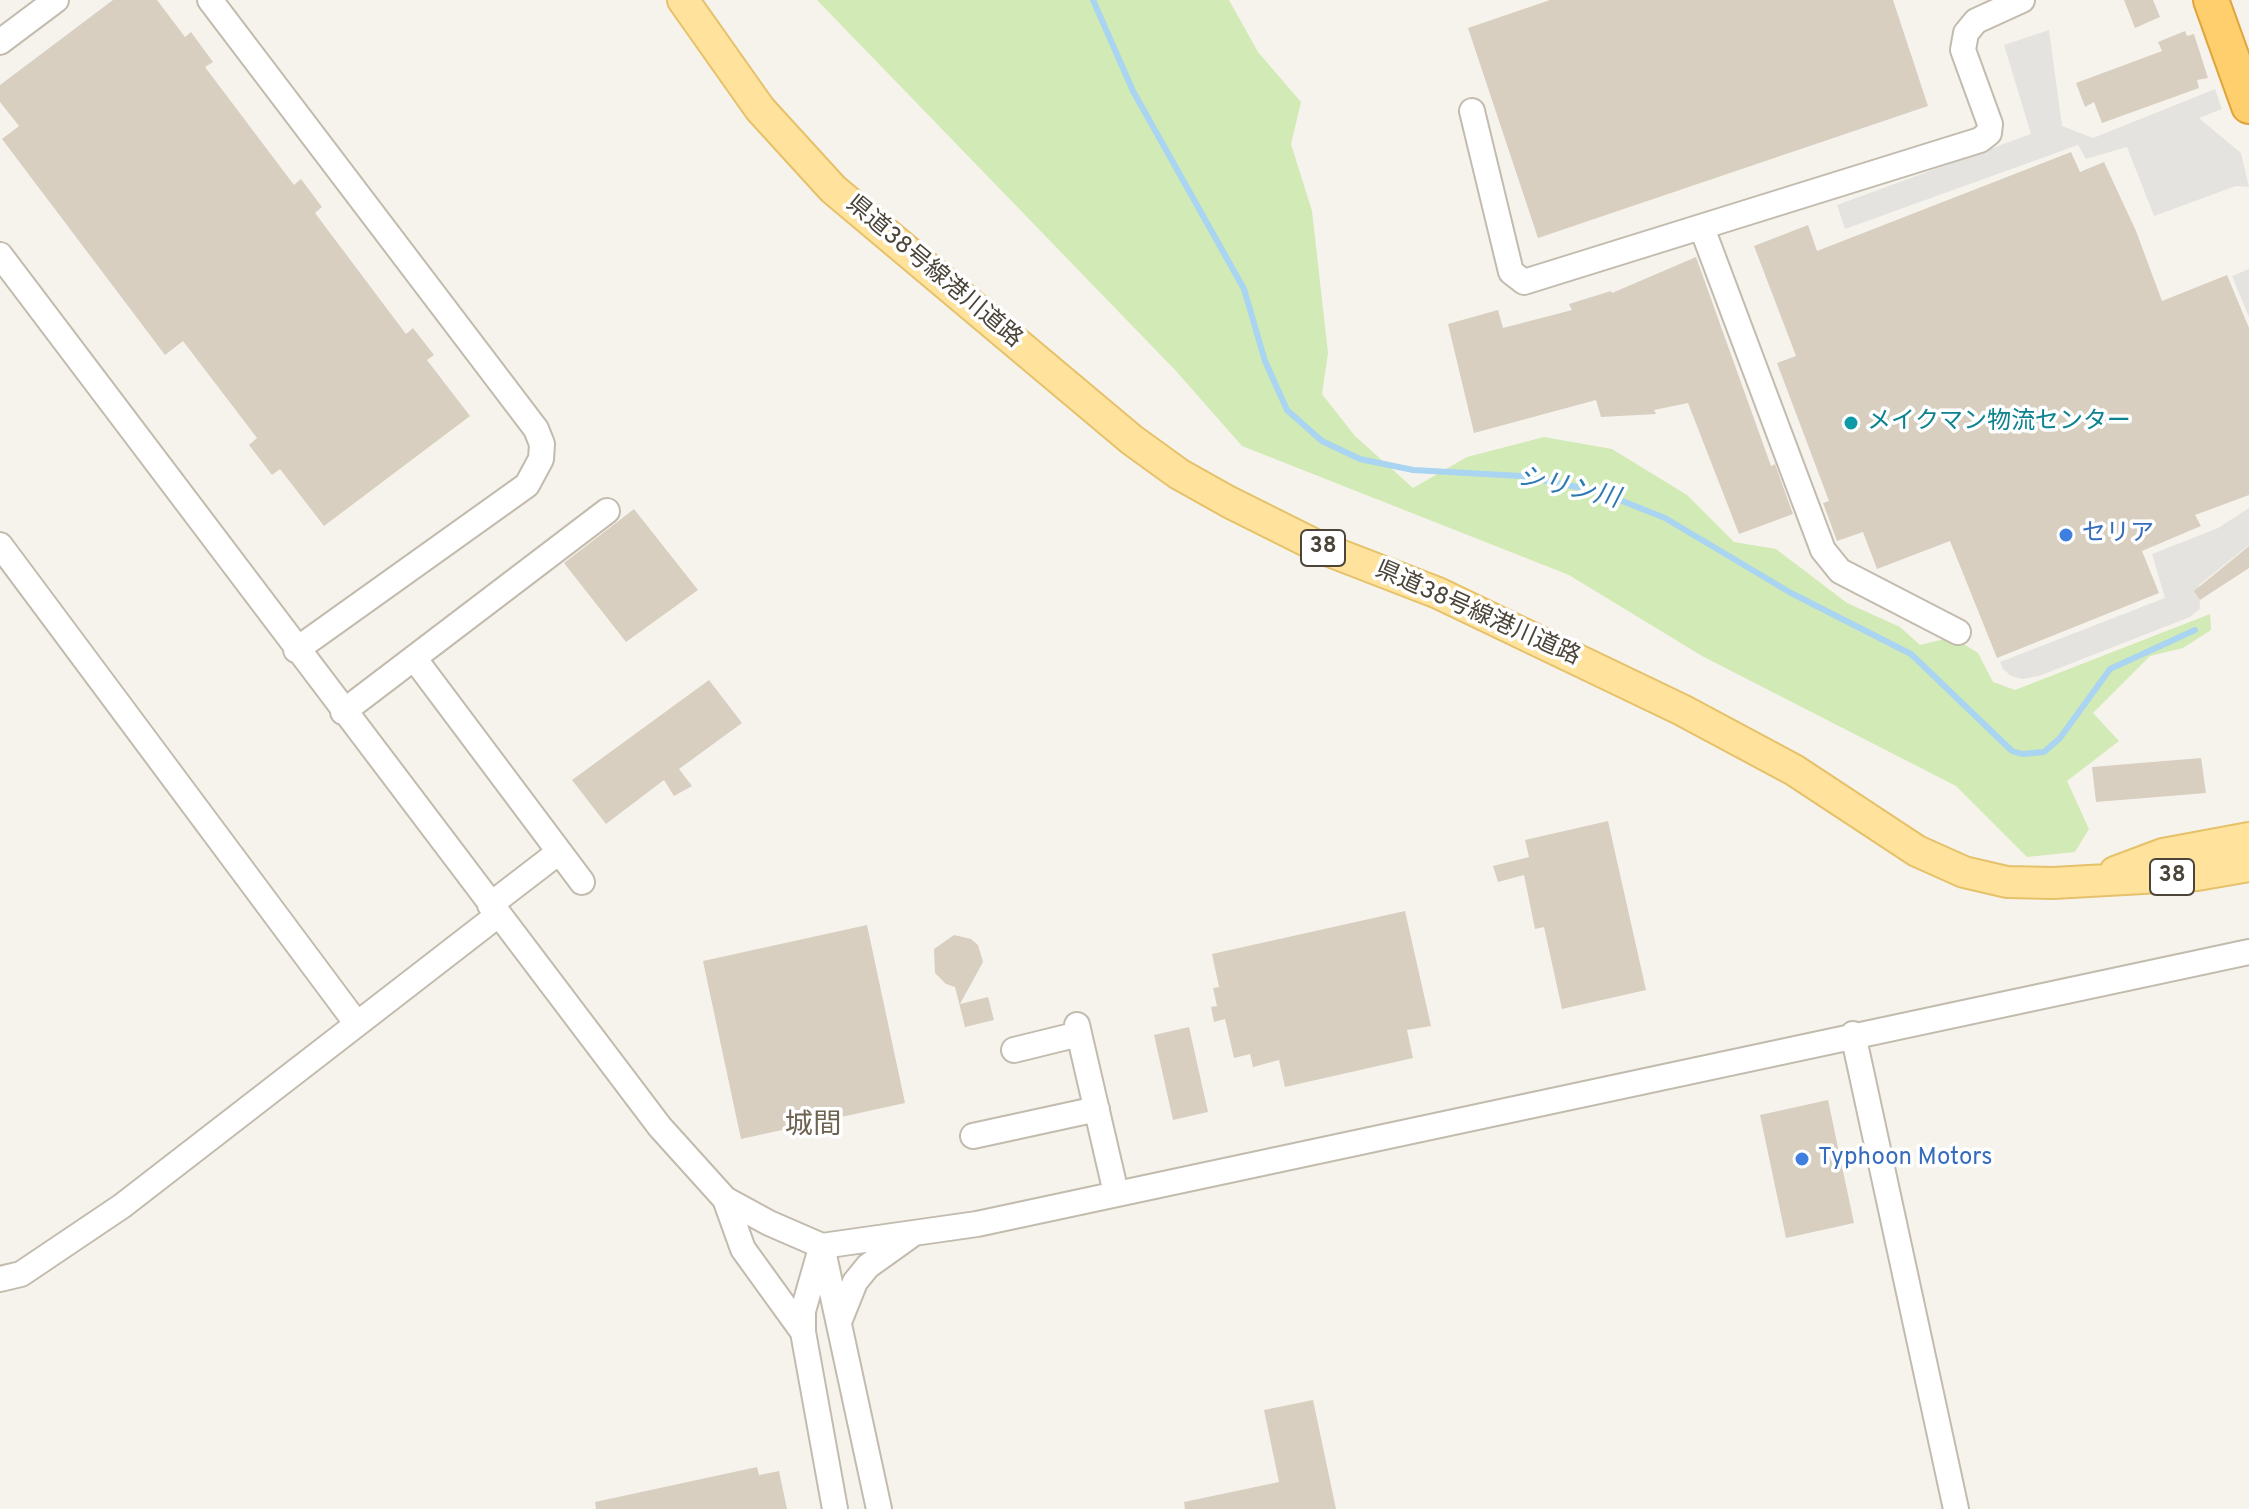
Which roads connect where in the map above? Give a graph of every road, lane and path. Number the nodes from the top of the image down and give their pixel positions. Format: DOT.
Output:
graph roads {
  1 [pos="56,0"];
  2 [pos="210,0"];
  3 [pos="683,0"];
  4 [pos="2022,0"];
  5 [pos="2211,0"];
  6 [pos="0,42"];
  7 [pos="2249,106"];
  8 [pos="1472,111"];
  9 [pos="1702,228"];
  10 [pos="0,255"];
  11 [pos="607,511"];
  12 [pos="0,545"];
  13 [pos="1958,632"];
  14 [pos="296,650"];
  15 [pos="414,658"];
  16 [pos="343,712"];
  17 [pos="2249,838"];
  18 [pos="559,852"];
  19 [pos="2249,866"];
  20 [pos="2095,880"];
  21 [pos="582,882"];
  22 [pos="494,910"];
  23 [pos="2249,952"];
  24 [pos="357,1024"];
  25 [pos="1853,1034"];
  26 [pos="1014,1050"];
  27 [pos="1097,1109"];
  28 [pos="973,1136"];
  29 [pos="1116,1193"];
  30 [pos="725,1199"];
  31 [pos="914,1232"];
  32 [pos="822,1246"];
  33 [pos="0,1279"];
  34 [pos="839,1324"];
  35 [pos="803,1332"];
  36 [pos="835,1509"];
  37 [pos="879,1509"];
  38 [pos="1956,1509"];
  1 -- 6 [label="lane"];
  2 -- 14 [label="lane"];
  3 -- 20 [label="main road, 県道38号線港川道路 / 38"];
  4 -- 9 [label="lane"];
  5 -- 7 [label="highway"];
  8 -- 9 [label="lane"];
  9 -- 13 [label="lane"];
  10 -- 14 [label="lane"];
  11 -- 15 [label="lane"];
  12 -- 24 [label="lane"];
  14 -- 16 [label="lane"];
  15 -- 16 [label="lane"];
  15 -- 18 [label="lane"];
  16 -- 22 [label="lane"];
  17 -- 20 [label="main road, 県道38号線港川道路 / 38"];
  18 -- 21 [label="lane"];
  18 -- 22 [label="lane"];
  19 -- 20 [label="main road, 県道38号線港川道路 / 38"];
  22 -- 24 [label="lane"];
  22 -- 30 [label="lane"];
  23 -- 25 [label="lane"];
  24 -- 33 [label="lane"];
  25 -- 29 [label="lane"];
  25 -- 38 [label="lane"];
  26 -- 27 [label="lane"];
  27 -- 28 [label="lane"];
  27 -- 29 [label="lane"];
  29 -- 31 [label="lane"];
  30 -- 32 [label="lane"];
  30 -- 35 [label="lane"];
  31 -- 32 [label="lane"];
  31 -- 34 [label="lane"];
  32 -- 34 [label="lane"];
  32 -- 35 [label="lane"];
  34 -- 37 [label="lane"];
  35 -- 36 [label="lane"];
}
